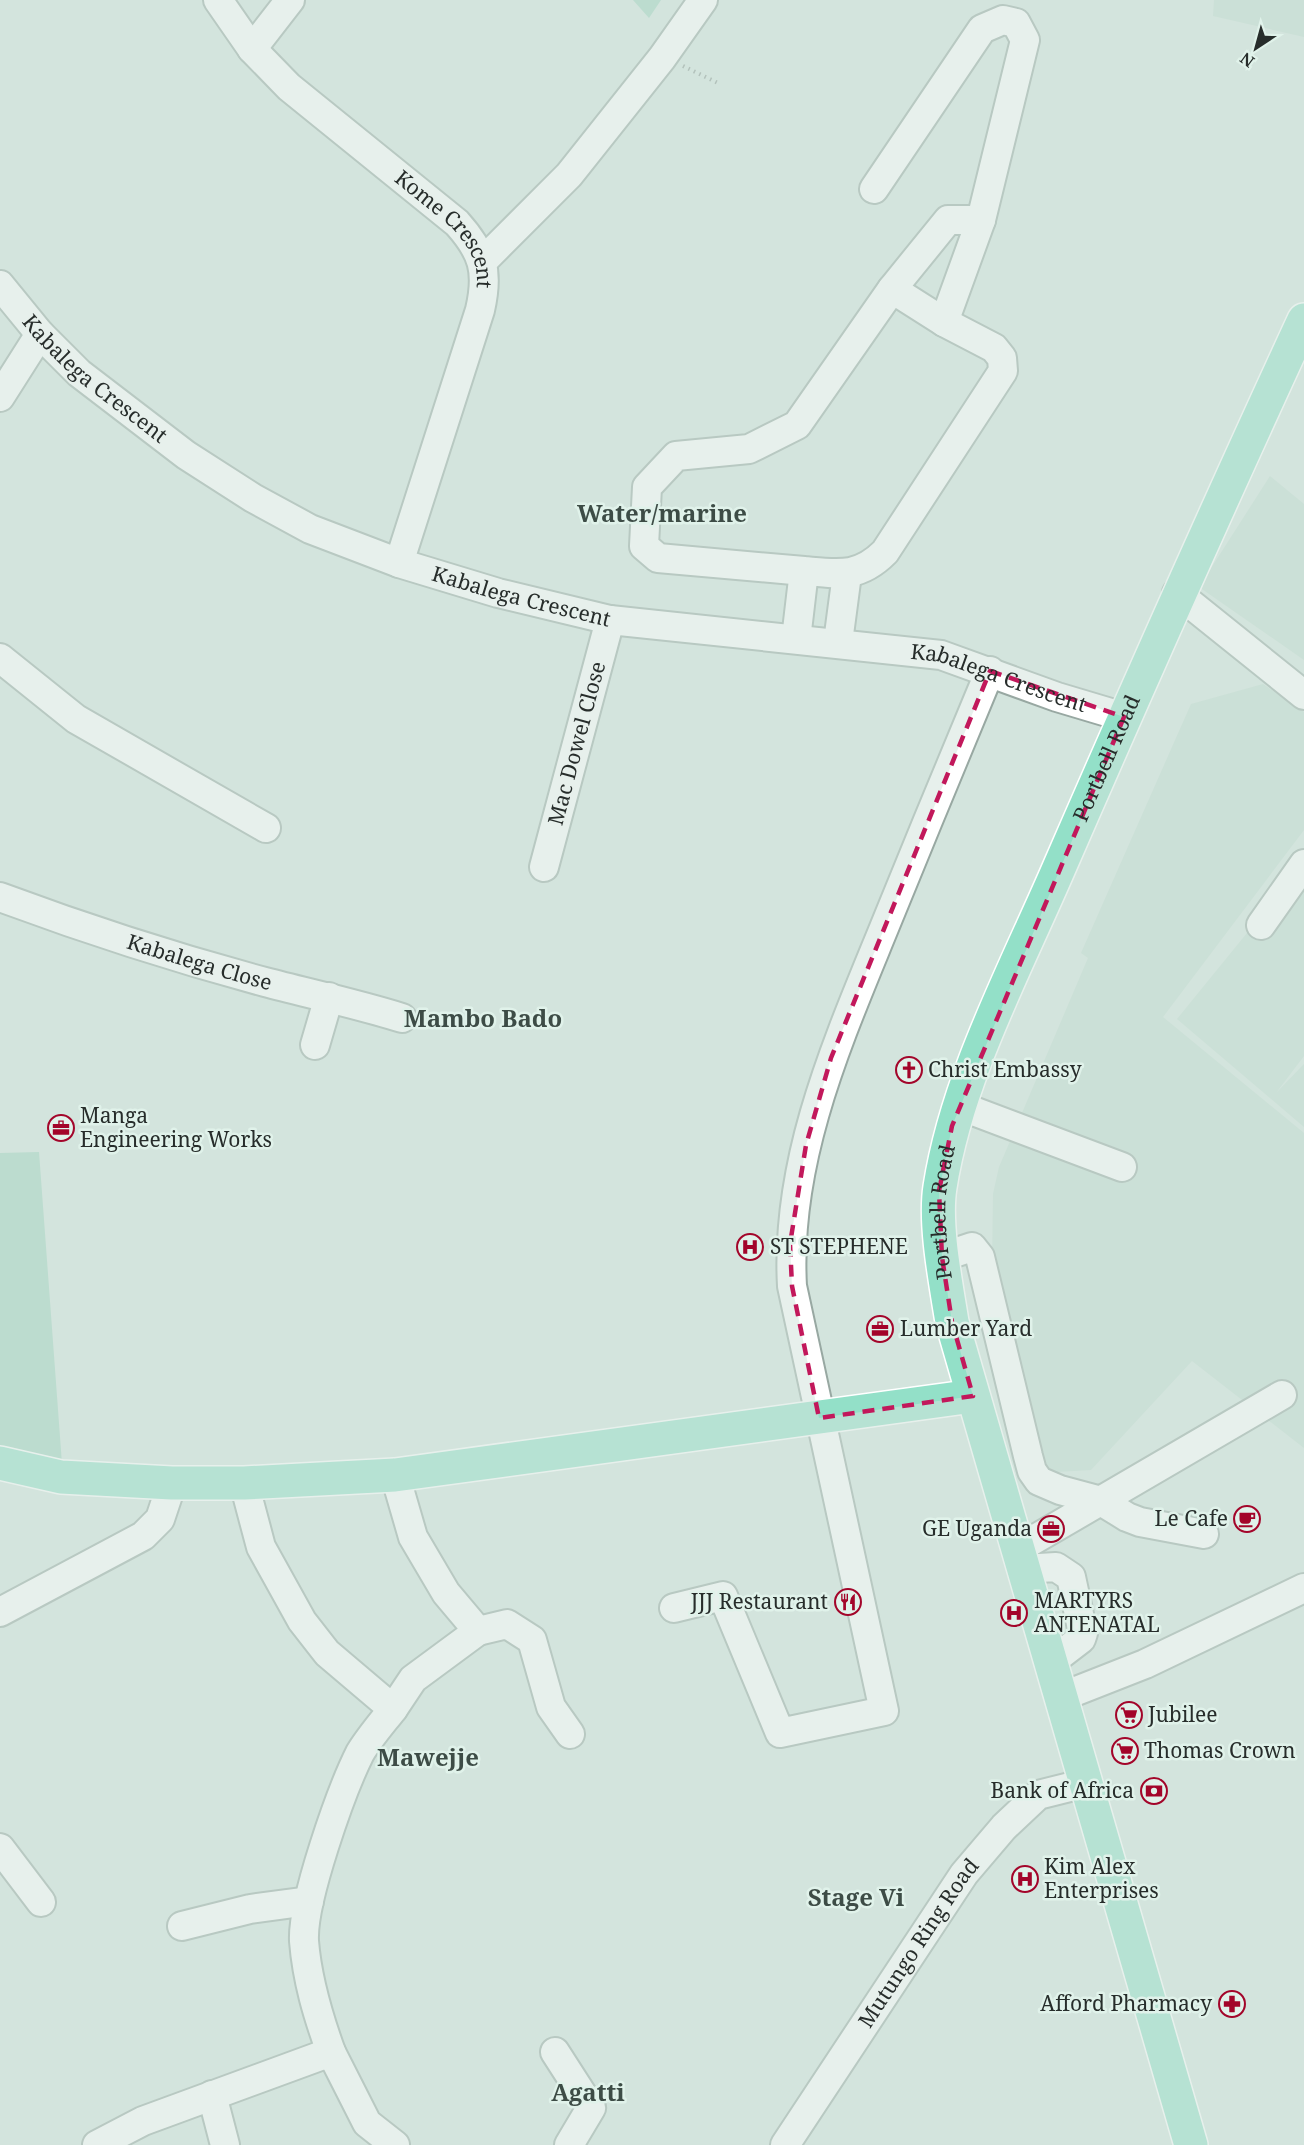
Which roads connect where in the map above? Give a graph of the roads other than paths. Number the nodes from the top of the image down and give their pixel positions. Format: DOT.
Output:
graph roads {
  1 [pos="218,0"];
  2 [pos="290,0"];
  3 [pos="703,0"];
  4 [pos="252,49"];
  5 [pos="874,189"];
  6 [pos="981,220"];
  7 [pos="483,261"];
  8 [pos="0,285"];
  9 [pos="892,289"];
  10 [pos="1304,320"];
  11 [pos="944,322"];
  12 [pos="40,334"];
  13 [pos="0,397"];
  14 [pos="399,563"];
  15 [pos="804,571"];
  16 [pos="847,574"];
  17 [pos="1177,593"];
  18 [pos="610,620"];
  19 [pos="796,639"];
  20 [pos="838,642"];
  21 [pos="0,658"];
  22 [pos="990,672"];
  23 [pos="1304,695"];
  24 [pos="1124,717"];
  25 [pos="266,828"];
  26 [pos="1304,864"];
  27 [pos="544,867"];
  28 [pos="0,897"];
  29 [pos="1261,925"];
  30 [pos="329,997"];
  31 [pos="402,1018"];
  32 [pos="315,1045"];
  33 [pos="960,1106"];
  34 [pos="1122,1167"];
  35 [pos="942,1257"];
  36 [pos="1282,1395"];
  37 [pos="973,1396"];
  38 [pos="819,1419"];
  39 [pos="0,1463"];
  40 [pos="395,1475"];
  41 [pos="172,1483"];
  42 [pos="244,1483"];
  43 [pos="1101,1501"];
  44 [pos="1204,1533"];
  45 [pos="1021,1559"];
  46 [pos="1304,1588"];
  47 [pos="674,1608"];
  48 [pos="0,1612"];
  49 [pos="478,1631"];
  50 [pos="1051,1662"];
  51 [pos="1061,1697"];
  52 [pos="393,1709"];
  53 [pos="570,1734"];
  54 [pos="1086,1783"];
  55 [pos="0,1848"];
  56 [pos="309,1901"];
  57 [pos="41,1902"];
  58 [pos="182,1926"];
  59 [pos="331,2052"];
  60 [pos="555,2052"];
  61 [pos="212,2096"];
  62 [pos="97,2145"];
  63 [pos="225,2145"];
  64 [pos="395,2145"];
  65 [pos="569,2145"];
  66 [pos="785,2145"];
  67 [pos="1191,2145"];
  1 -- 4 [label="street, Kome Crescent"];
  2 -- 4 [label="street"];
  3 -- 7 [label="street"];
  4 -- 7 [label="street, Kome Crescent"];
  5 -- 6 [label="street"];
  6 -- 9 [label="street"];
  6 -- 11 [label="street"];
  7 -- 14 [label="street, Kome Crescent"];
  8 -- 12 [label="street, Kabalega Crescent"];
  9 -- 11 [label="street"];
  9 -- 15 [label="street"];
  10 -- 17 [label="main road, Portbell Road"];
  11 -- 16 [label="street"];
  12 -- 13 [label="street"];
  12 -- 14 [label="street, Kabalega Crescent"];
  14 -- 18 [label="street, Kabalega Crescent"];
  15 -- 16 [label="street"];
  15 -- 19 [label="street"];
  16 -- 20 [label="street"];
  17 -- 23 [label="street"];
  17 -- 24 [label="main road, Portbell Road"];
  18 -- 19 [label="street, Kabalega Crescent"];
  18 -- 27 [label="street, Mac Dowel Close"];
  19 -- 20 [label="street, Kabalega Crescent"];
  20 -- 22 [label="street, Kabalega Crescent"];
  21 -- 25 [label="street"];
  22 -- 24 [label="street, Kabalega Crescent"];
  22 -- 38 [label="street"];
  24 -- 33 [label="main road, Portbell Road"];
  26 -- 29 [label="street"];
  28 -- 30 [label="street, Kabalega Close"];
  30 -- 31 [label="street, Kabalega Close"];
  30 -- 32 [label="street"];
  33 -- 34 [label="street"];
  33 -- 35 [label="main road, Portbell Road"];
  35 -- 37 [label="main road, Portbell Road"];
  35 -- 43 [label="street"];
  36 -- 43 [label="street"];
  37 -- 38 [label="main road"];
  37 -- 45 [label="main road, Portbell Road"];
  38 -- 40 [label="main road"];
  38 -- 47 [label="street"];
  39 -- 41 [label="main road"];
  40 -- 42 [label="main road"];
  40 -- 49 [label="street"];
  41 -- 42 [label="main road"];
  41 -- 48 [label="street"];
  42 -- 52 [label="street"];
  43 -- 44 [label="street"];
  43 -- 45 [label="street"];
  45 -- 50 [label="main road, Portbell Road"];
  45 -- 50 [label="street"];
  46 -- 51 [label="street"];
  49 -- 52 [label="street"];
  49 -- 53 [label="street"];
  50 -- 51 [label="main road, Portbell Road"];
  51 -- 54 [label="main road, Portbell Road"];
  52 -- 56 [label="street"];
  54 -- 66 [label="street, Mutungo Ring Road"];
  54 -- 67 [label="main road, Portbell Road"];
  55 -- 57 [label="street"];
  56 -- 58 [label="street"];
  56 -- 59 [label="street"];
  59 -- 61 [label="street"];
  59 -- 64 [label="street"];
  60 -- 65 [label="street"];
  61 -- 62 [label="street"];
  61 -- 63 [label="street"];
}
